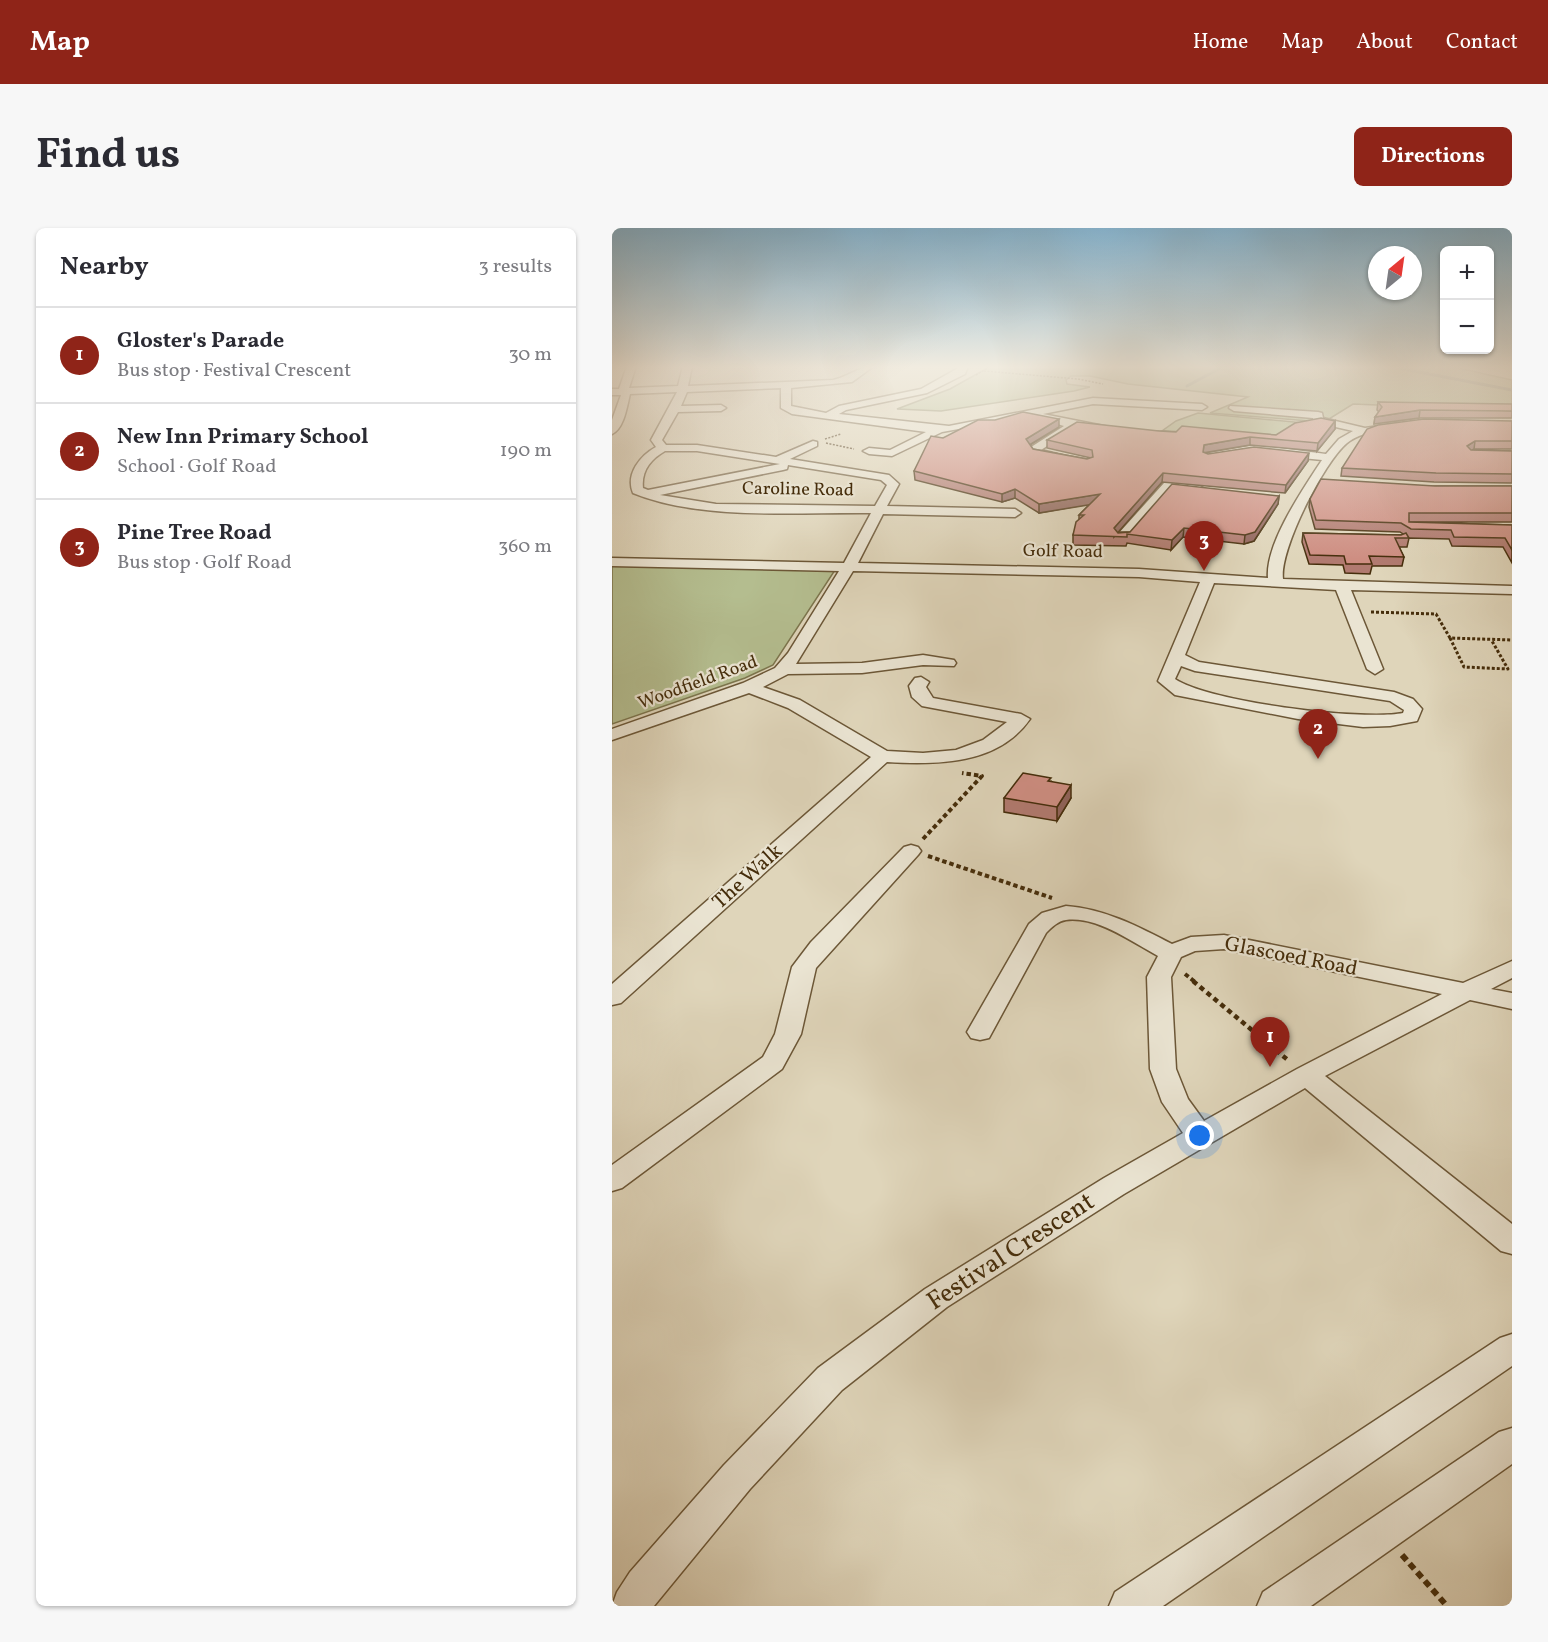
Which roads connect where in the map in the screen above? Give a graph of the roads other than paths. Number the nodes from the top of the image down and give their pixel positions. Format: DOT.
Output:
graph roads {
  1 [pos="663,430"];
  2 [pos="937,430"];
  3 [pos="1063,430"];
  4 [pos="1363,430"];
  5 [pos="1370,430"];
  6 [pos="1366,431"];
  7 [pos="816,443"];
  8 [pos="663,448"];
  9 [pos="869,451"];
  10 [pos="1208,457"];
  11 [pos="1329,458"];
  12 [pos="1075,460"];
  13 [pos="776,461"];
  14 [pos="799,464"];
  15 [pos="1213,491"];
  16 [pos="645,495"];
  17 [pos="879,510"];
  18 [pos="1015,513"];
  19 [pos="1123,537"];
  20 [pos="612,562"];
  21 [pos="848,568"];
  22 [pos="1208,579"];
  23 [pos="1276,584"];
  24 [pos="1342,586"];
  25 [pos="1512,590"];
  26 [pos="1175,657"];
  27 [pos="948,663"];
  28 [pos="784,669"];
  29 [pos="1375,669"];
  30 [pos="921,682"];
  31 [pos="749,687"];
  32 [pos="612,735"];
  33 [pos="883,756"];
  34 [pos="911,851"];
  35 [pos="1170,956"];
  36 [pos="1512,968"];
  37 [pos="1464,992"];
  38 [pos="612,997"];
  39 [pos="1512,1001"];
  40 [pos="980,1032"];
  41 [pos="1306,1075"];
  42 [pos="1200,1136"];
  43 [pos="612,1180"];
  44 [pos="1512,1242"];
  45 [pos="1512,1348"];
  46 [pos="1512,1444"];
  47 [pos="631,1606"];
  48 [pos="1129,1606"];
  49 [pos="1277,1606"];
  1 -- 8 [label="street"];
  2 -- 9 [label="street"];
  3 -- 12 [label="street"];
  4 -- 6 [label="street"];
  5 -- 6 [label="street"];
  6 -- 11 [label="street"];
  7 -- 13 [label="street"];
  8 -- 13 [label="street"];
  8 -- 16 [label="street"];
  10 -- 11 [label="street"];
  11 -- 23 [label="street"];
  13 -- 14 [label="street"];
  14 -- 16 [label="street"];
  14 -- 17 [label="street, Woodfield Road"];
  15 -- 19 [label="street"];
  16 -- 17 [label="street, Caroline Road"];
  17 -- 18 [label="street, Caroline Road"];
  17 -- 21 [label="street, Woodfield Road"];
  20 -- 21 [label="street, Golf Road"];
  21 -- 22 [label="street, Golf Road"];
  21 -- 28 [label="street, Woodfield Road"];
  22 -- 23 [label="street, Golf Road"];
  22 -- 26 [label="street"];
  23 -- 24 [label="street, Golf Road"];
  24 -- 25 [label="street, Golf Road"];
  24 -- 29 [label="street"];
  26 -- 26 [label="street"];
  27 -- 28 [label="street"];
  28 -- 31 [label="street, Woodfield Road"];
  30 -- 33 [label="street"];
  31 -- 32 [label="street, Woodfield Road"];
  31 -- 33 [label="street"];
  33 -- 38 [label="street, The Walk"];
  34 -- 43 [label="street"];
  35 -- 37 [label="street, Glascoed Road"];
  35 -- 40 [label="street"];
  35 -- 42 [label="street"];
  36 -- 37 [label="street, Festival Crescent"];
  37 -- 39 [label="street"];
  37 -- 41 [label="street, Festival Crescent"];
  41 -- 42 [label="street, Festival Crescent"];
  41 -- 44 [label="street"];
  42 -- 47 [label="street, Festival Crescent"];
  45 -- 48 [label="street"];
  46 -- 49 [label="street"];
}
